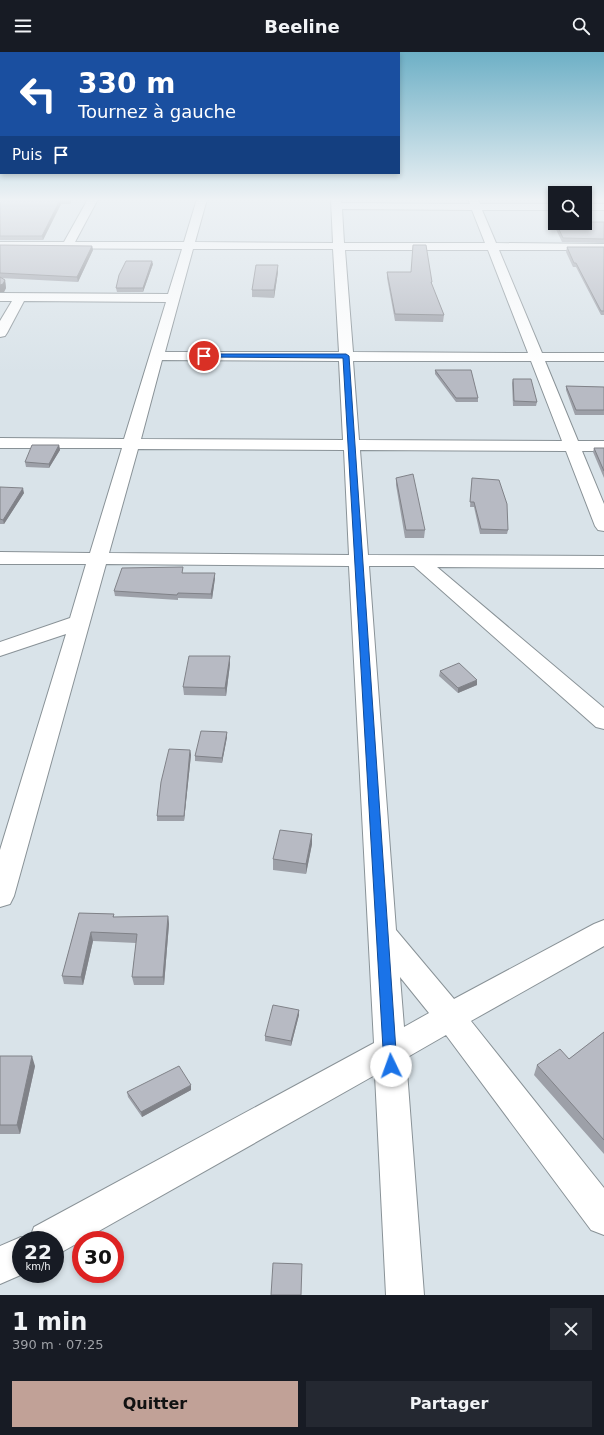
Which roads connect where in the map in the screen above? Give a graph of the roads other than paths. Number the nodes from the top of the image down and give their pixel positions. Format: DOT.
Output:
graph roads {
  1 [pos="186,257"];
  2 [pos="340,257"];
  3 [pos="496,257"];
  4 [pos="0,297"];
  5 [pos="20,297"];
  6 [pos="174,298"];
  7 [pos="0,333"];
  8 [pos="157,356"];
  9 [pos="346,356"];
  10 [pos="536,356"];
  11 [pos="604,357"];
  12 [pos="0,443"];
  13 [pos="131,443"];
  14 [pos="352,445"];
  15 [pos="572,446"];
  16 [pos="604,446"];
  17 [pos="604,526"];
  18 [pos="0,558"];
  19 [pos="98,559"];
  20 [pos="359,560"];
  21 [pos="420,561"];
  22 [pos="604,562"];
  23 [pos="80,622"];
  24 [pos="0,648"];
  25 [pos="604,721"];
  26 [pos="0,896"];
  27 [pos="604,932"];
  28 [pos="382,933"];
  29 [pos="450,1017"];
  30 [pos="390,1051"];
  31 [pos="604,1217"];
  32 [pos="64,1231"];
  33 [pos="12,1260"];
  34 [pos="0,1266"];
  35 [pos="405,1295"];
  1 -- 6 [label="street"];
  2 -- 9 [label="street"];
  3 -- 10 [label="street"];
  4 -- 5 [label="street"];
  5 -- 6 [label="street"];
  5 -- 7 [label="street"];
  6 -- 8 [label="street"];
  8 -- 9 [label="street"];
  8 -- 13 [label="street"];
  9 -- 10 [label="street"];
  9 -- 14 [label="street"];
  10 -- 11 [label="street"];
  10 -- 15 [label="street"];
  12 -- 13 [label="street"];
  13 -- 14 [label="street"];
  13 -- 19 [label="street"];
  14 -- 15 [label="street"];
  14 -- 20 [label="street"];
  15 -- 16 [label="street"];
  15 -- 17 [label="street"];
  18 -- 19 [label="street"];
  19 -- 20 [label="street"];
  19 -- 23 [label="street"];
  20 -- 21 [label="street"];
  20 -- 28 [label="street"];
  21 -- 22 [label="street"];
  21 -- 25 [label="street"];
  23 -- 24 [label="street"];
  23 -- 26 [label="street"];
  27 -- 29 [label="street"];
  28 -- 29 [label="street"];
  28 -- 30 [label="street"];
  29 -- 30 [label="street"];
  29 -- 31 [label="street"];
  30 -- 32 [label="street"];
  30 -- 35 [label="street"];
  33 -- 34 [label="street"];
}
